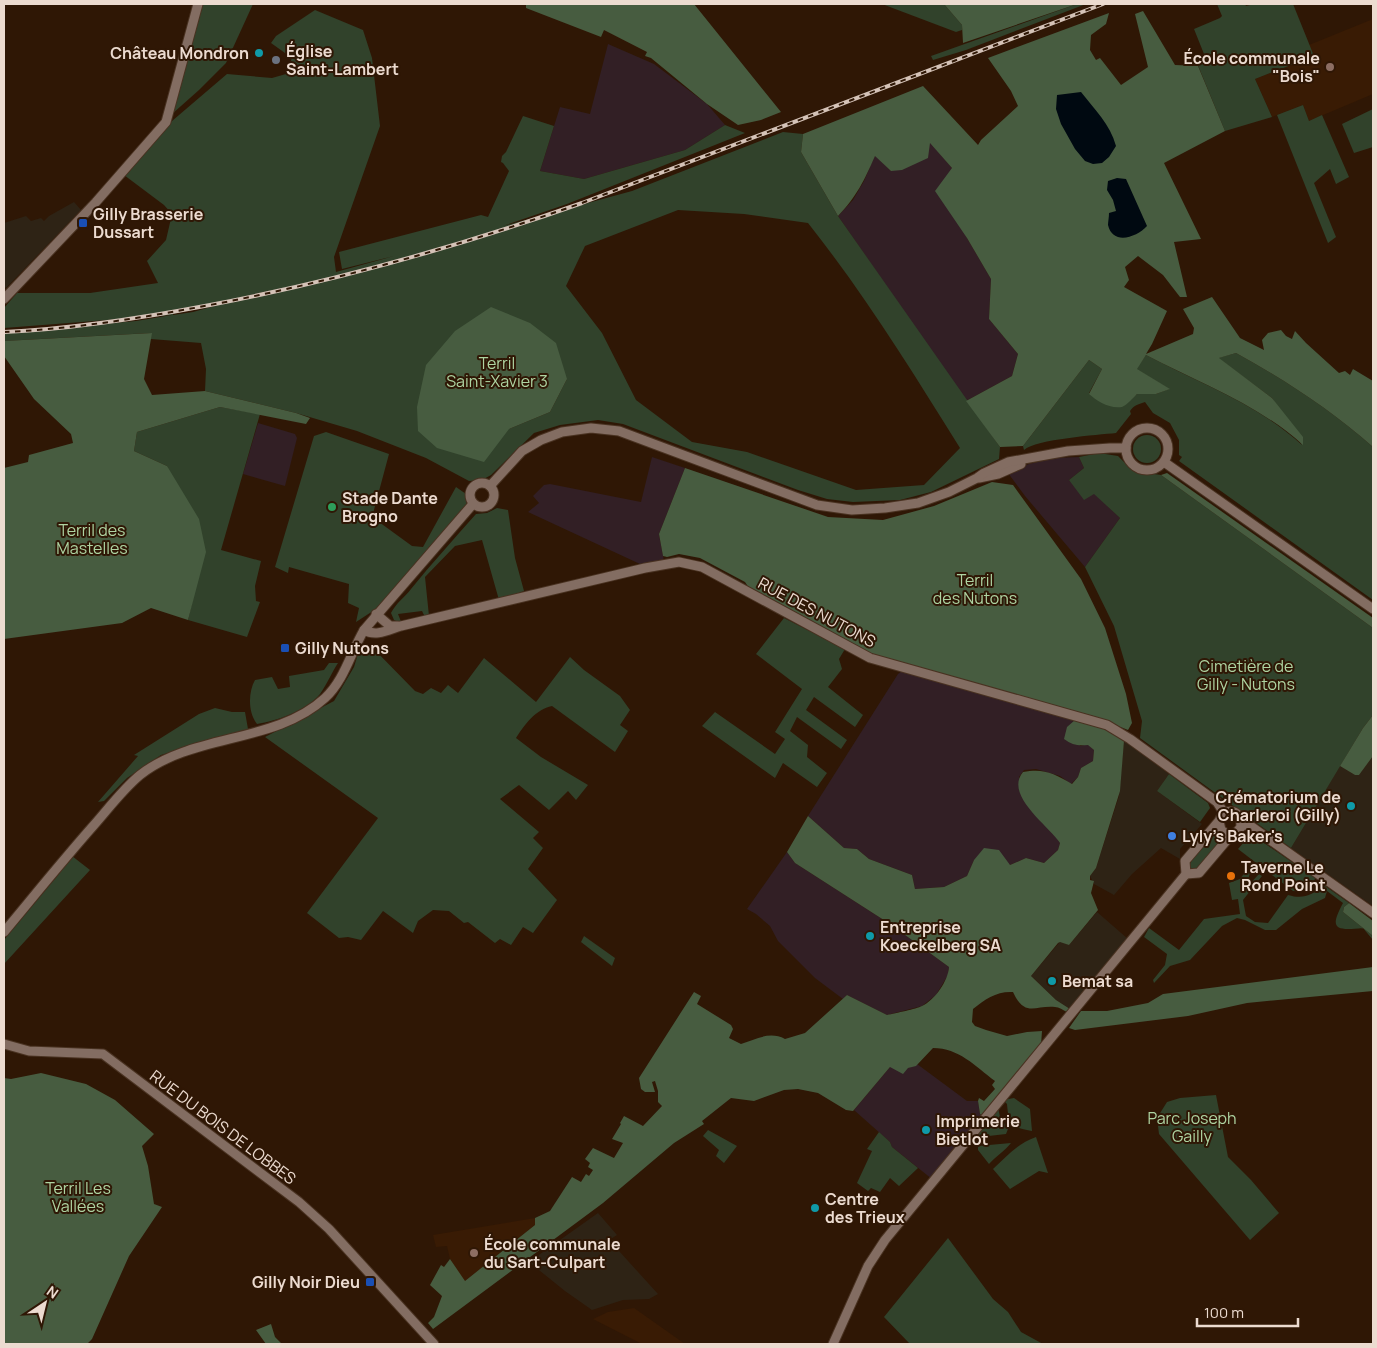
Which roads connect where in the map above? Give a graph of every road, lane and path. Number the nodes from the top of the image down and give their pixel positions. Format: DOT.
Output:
graph roads {
  1 [pos="198,4"];
  2 [pos="4,299"];
  3 [pos="1126,448"];
  4 [pos="1164,462"];
  5 [pos="490,486"];
  6 [pos="473,504"];
  7 [pos="1373,609"];
  8 [pos="376,614"];
  9 [pos="401,626"];
  10 [pos="364,630"];
  11 [pos="1224,813"];
  12 [pos="1219,821"];
  13 [pos="1241,824"];
  14 [pos="1232,834"];
  15 [pos="1186,874"];
  16 [pos="1373,912"];
  17 [pos="4,932"];
  18 [pos="4,1044"];
  19 [pos="434,1344"];
  20 [pos="833,1344"];
  1 -- 2 [label="street"];
  3 -- 4 [label="street"];
  3 -- 4 [label="street"];
  3 -- 5 [label="street"];
  4 -- 7 [label="street"];
  5 -- 6 [label="street"];
  5 -- 6 [label="street"];
  6 -- 8 [label="street"];
  8 -- 9 [label="street"];
  8 -- 10 [label="street"];
  9 -- 10 [label="street, RUE DES NUTONS"];
  9 -- 11 [label="street, RUE DES NUTONS"];
  10 -- 17 [label="street"];
  11 -- 12 [label="street"];
  11 -- 13 [label="street"];
  12 -- 14 [label="street"];
  12 -- 15 [label="street"];
  13 -- 14 [label="street"];
  13 -- 16 [label="street"];
  14 -- 15 [label="street"];
  15 -- 20 [label="street"];
  18 -- 19 [label="street, RUE DU BOIS DE LOBBES"];
}
